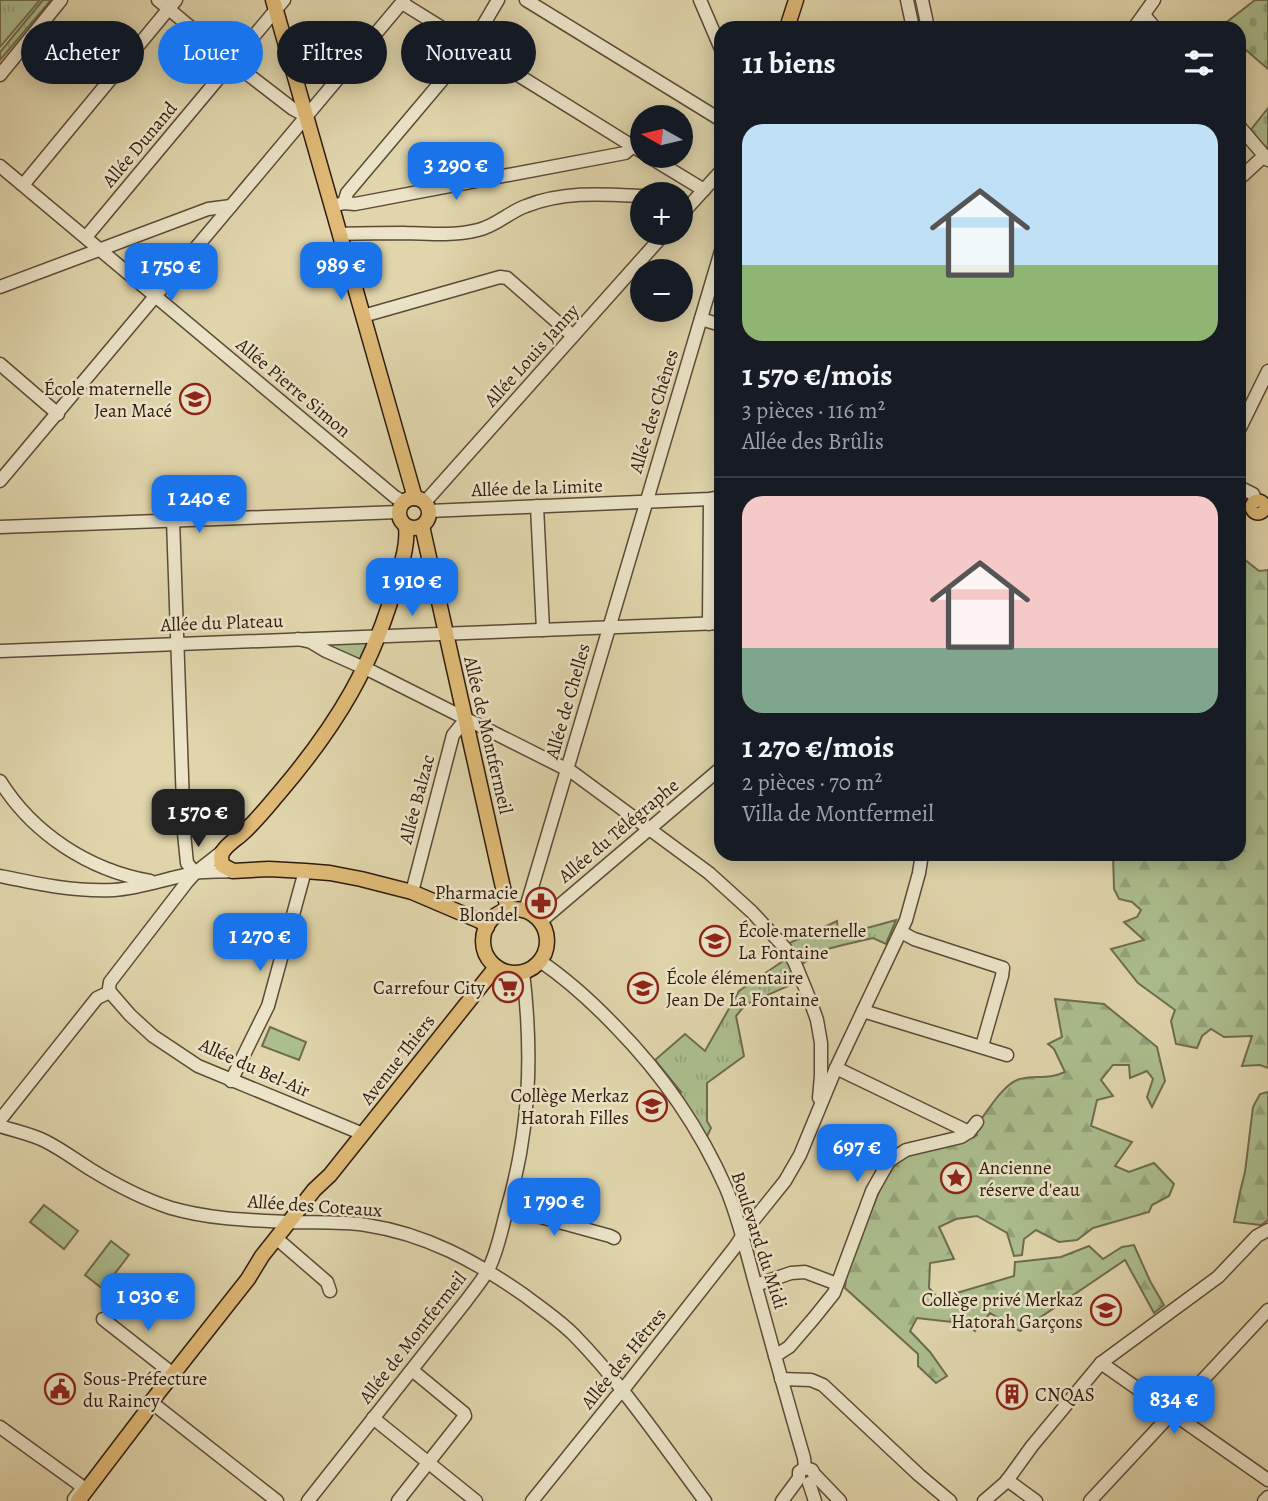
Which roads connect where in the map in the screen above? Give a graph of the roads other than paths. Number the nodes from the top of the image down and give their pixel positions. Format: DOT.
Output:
graph roads {
  1 [pos="61,0"];
  2 [pos="498,0"];
  3 [pos="526,0"];
  4 [pos="701,0"];
  5 [pos="796,0"];
  6 [pos="907,0"];
  7 [pos="922,0"];
  8 [pos="1154,0"];
  9 [pos="403,1"];
  10 [pos="167,3"];
  11 [pos="277,3"];
  12 [pos="1144,15"];
  13 [pos="187,21"];
  14 [pos="263,21"];
  15 [pos="433,21"];
  16 [pos="486,21"];
  17 [pos="789,21"];
  18 [pos="912,21"];
  19 [pos="926,21"];
  20 [pos="1140,21"];
  21 [pos="1149,21"];
  22 [pos="714,32"];
  23 [pos="0,75"];
  24 [pos="214,84"];
  25 [pos="261,84"];
  26 [pos="439,84"];
  27 [pos="533,84"];
  28 [pos="714,116"];
  29 [pos="306,117"];
  30 [pos="1246,134"];
  31 [pos="630,144"];
  32 [pos="630,151"];
  33 [pos="1266,158"];
  34 [pos="0,166"];
  35 [pos="668,168"];
  36 [pos="1246,174"];
  37 [pos="714,179"];
  38 [pos="23,185"];
  39 [pos="704,190"];
  40 [pos="630,196"];
  41 [pos="693,197"];
  42 [pos="338,204"];
  43 [pos="231,206"];
  44 [pos="339,233"];
  45 [pos="86,237"];
  46 [pos="654,245"];
  47 [pos="102,250"];
  48 [pos="714,275"];
  49 [pos="0,287"];
  50 [pos="156,296"];
  51 [pos="363,316"];
  52 [pos="701,319"];
  53 [pos="714,323"];
  54 [pos="573,336"];
  55 [pos="0,364"];
  56 [pos="1268,371"];
  57 [pos="58,414"];
  58 [pos="1246,416"];
  59 [pos="0,481"];
  60 [pos="1246,491"];
  61 [pos="714,498"];
  62 [pos="646,501"];
  63 [pos="414,505"];
  64 [pos="537,506"];
  65 [pos="1258,506"];
  66 [pos="173,520"];
  67 [pos="0,527"];
  68 [pos="406,527"];
  69 [pos="422,527"];
  70 [pos="714,623"];
  71 [pos="609,627"];
  72 [pos="543,630"];
  73 [pos="446,634"];
  74 [pos="380,636"];
  75 [pos="331,638"];
  76 [pos="298,639"];
  77 [pos="177,644"];
  78 [pos="0,651"];
  79 [pos="326,651"];
  80 [pos="365,668"];
  81 [pos="466,719"];
  82 [pos="567,769"];
  83 [pos="714,774"];
  84 [pos="0,781"];
  85 [pos="648,830"];
  86 [pos="223,851"];
  87 [pos="921,861"];
  88 [pos="233,871"];
  89 [pos="305,871"];
  90 [pos="195,873"];
  91 [pos="0,876"];
  92 [pos="157,882"];
  93 [pos="412,892"];
  94 [pos="508,910"];
  95 [pos="525,911"];
  96 [pos="540,922"];
  97 [pos="487,927"];
  98 [pos="901,933"];
  99 [pos="540,961"];
  100 [pos="496,967"];
  101 [pos="523,972"];
  102 [pos="110,992"];
  103 [pos="863,1011"];
  104 [pos="982,1046"];
  105 [pos="1007,1055"];
  106 [pos="836,1068"];
  107 [pos="231,1081"];
  108 [pos="817,1116"];
  109 [pos="0,1120"];
  110 [pos="0,1126"];
  111 [pos="363,1134"];
  112 [pos="508,1208"];
  113 [pos="294,1222"];
  114 [pos="1268,1231"];
  115 [pos="614,1238"];
  116 [pos="742,1238"];
  117 [pos="279,1241"];
  118 [pos="488,1270"];
  119 [pos="837,1284"];
  120 [pos="756,1285"];
  121 [pos="330,1291"];
  122 [pos="1268,1310"];
  123 [pos="103,1319"];
  124 [pos="775,1356"];
  125 [pos="1101,1363"];
  126 [pos="411,1370"];
  127 [pos="173,1374"];
  128 [pos="781,1379"];
  129 [pos="622,1391"];
  130 [pos="151,1402"];
  131 [pos="1171,1413"];
  132 [pos="373,1418"];
  133 [pos="0,1427"];
  134 [pos="429,1462"];
  135 [pos="807,1476"];
  136 [pos="1007,1480"];
  137 [pos="1268,1480"];
  138 [pos="80,1485"];
  139 [pos="1268,1497"];
  140 [pos="70,1501"];
  141 [pos="78,1501"];
  142 [pos="277,1501"];
  143 [pos="308,1501"];
  144 [pos="398,1501"];
  145 [pos="476,1501"];
  146 [pos="532,1501"];
  147 [pos="705,1501"];
  148 [pos="782,1501"];
  149 [pos="815,1501"];
  150 [pos="840,1501"];
  151 [pos="950,1501"];
  152 [pos="984,1501"];
  153 [pos="1036,1501"];
  154 [pos="1090,1501"];
  155 [pos="1264,1501"];
  1 -- 23 [label="street"];
  2 -- 16 [label="street"];
  3 -- 28 [label="street"];
  4 -- 22 [label="street"];
  5 -- 17 [label="main road"];
  6 -- 18 [label="street"];
  7 -- 19 [label="street"];
  8 -- 12 [label="street"];
  9 -- 15 [label="street"];
  9 -- 29 [label="street"];
  10 -- 13 [label="street"];
  10 -- 38 [label="street"];
  11 -- 14 [label="street, Allée Dunand"];
  11 -- 29 [label="main road"];
  12 -- 20 [label="street"];
  12 -- 21 [label="street"];
  24 -- 45 [label="street, Allée Dunand"];
  25 -- 29 [label="street"];
  26 -- 42 [label="street"];
  27 -- 31 [label="street"];
  29 -- 42 [label="main road"];
  29 -- 43 [label="street"];
  30 -- 33 [label="street"];
  32 -- 42 [label="street"];
  33 -- 36 [label="street"];
  34 -- 38 [label="street, Allée Pierre Simon"];
  35 -- 39 [label="street"];
  37 -- 39 [label="street"];
  38 -- 45 [label="street, Allée Pierre Simon"];
  39 -- 41 [label="street"];
  40 -- 44 [label="street"];
  42 -- 44 [label="main road"];
  43 -- 47 [label="street"];
  43 -- 50 [label="street"];
  44 -- 51 [label="main road"];
  45 -- 47 [label="street, Allée Pierre Simon"];
  46 -- 54 [label="street, Allée Louis Janny"];
  47 -- 49 [label="street"];
  47 -- 50 [label="street, Allée Pierre Simon"];
  48 -- 52 [label="street, Allée des Chênes"];
  50 -- 57 [label="street"];
  50 -- 63 [label="street, Allée Pierre Simon"];
  51 -- 54 [label="street"];
  51 -- 63 [label="main road"];
  52 -- 53 [label="street"];
  52 -- 62 [label="street, Allée des Chênes"];
  54 -- 63 [label="street, Allée Louis Janny"];
  55 -- 57 [label="street"];
  56 -- 58 [label="street"];
  57 -- 59 [label="street"];
  60 -- 65 [label="street"];
  61 -- 62 [label="street, Allée de la Limite"];
  62 -- 64 [label="street, Allée de la Limite"];
  62 -- 71 [label="street, Allée de Chelles"];
  63 -- 64 [label="street, Allée de la Limite"];
  63 -- 66 [label="street, Allée de la Limite"];
  63 -- 68 [label="main road"];
  63 -- 69 [label="main road"];
  64 -- 72 [label="street"];
  66 -- 67 [label="street, Allée de la Limite"];
  66 -- 77 [label="street"];
  68 -- 69 [label="main road"];
  68 -- 74 [label="main road"];
  69 -- 73 [label="main road, Allée de Montfermeil"];
  70 -- 71 [label="street, Allée du Plateau"];
  71 -- 72 [label="street, Allée du Plateau"];
  71 -- 82 [label="street, Allée de Chelles"];
  72 -- 73 [label="street, Allée du Plateau"];
  73 -- 74 [label="street, Allée du Plateau"];
  73 -- 81 [label="main road, Allée de Montfermeil"];
  74 -- 75 [label="street, Allée du Plateau"];
  74 -- 80 [label="main road"];
  75 -- 76 [label="street, Allée du Plateau"];
  75 -- 79 [label="street"];
  76 -- 77 [label="street, Allée du Plateau"];
  76 -- 79 [label="street"];
  77 -- 78 [label="street, Allée du Plateau"];
  77 -- 90 [label="street"];
  79 -- 80 [label="street"];
  80 -- 81 [label="street"];
  80 -- 86 [label="main road"];
  81 -- 82 [label="street"];
  81 -- 93 [label="street, Allée Balzac"];
  81 -- 94 [label="main road, Allée de Montfermeil"];
  82 -- 85 [label="street"];
  82 -- 95 [label="street, Allée de Chelles"];
  83 -- 85 [label="street, Allée du Télégraphe"];
  84 -- 92 [label="street"];
  85 -- 96 [label="street, Allée du Télégraphe"];
  85 -- 108 [label="street"];
  86 -- 88 [label="main road"];
  86 -- 90 [label="street"];
  87 -- 98 [label="street, Allée des Hêtres"];
  88 -- 89 [label="main road"];
  88 -- 90 [label="street"];
  89 -- 93 [label="main road"];
  89 -- 107 [label="street"];
  90 -- 92 [label="street"];
  90 -- 102 [label="street"];
  91 -- 92 [label="street"];
  93 -- 97 [label="main road"];
  94 -- 95 [label="main road"];
  94 -- 97 [label="main road"];
  95 -- 96 [label="main road"];
  96 -- 99 [label="main road"];
  97 -- 100 [label="main road"];
  98 -- 103 [label="street, Allée des Hêtres"];
  98 -- 104 [label="street"];
  99 -- 101 [label="main road"];
  99 -- 116 [label="street, Boulevard du Midi"];
  100 -- 101 [label="main road"];
  100 -- 111 [label="main road, Avenue Thiers"];
  101 -- 112 [label="street, Allée de Montfermeil"];
  102 -- 107 [label="street, Allée du Bel-Air"];
  102 -- 109 [label="street"];
  103 -- 104 [label="street"];
  103 -- 106 [label="street, Allée des Hêtres"];
  104 -- 105 [label="street"];
  106 -- 108 [label="street, Allée des Hêtres"];
  106 -- 119 [label="street"];
  107 -- 111 [label="street, Allée du Bel-Air"];
  108 -- 116 [label="street, Allée des Hêtres"];
  110 -- 113 [label="street, Allée des Coteaux"];
  111 -- 113 [label="main road, Avenue Thiers"];
  112 -- 115 [label="street"];
  112 -- 118 [label="street, Allée de Montfermeil"];
  113 -- 117 [label="main road, Avenue Thiers"];
  113 -- 118 [label="street, Allée des Coteaux"];
  114 -- 125 [label="street"];
  116 -- 120 [label="street, Boulevard du Midi"];
  116 -- 129 [label="street, Allée des Hêtres"];
  117 -- 121 [label="street"];
  117 -- 127 [label="main road, Avenue Thiers"];
  118 -- 126 [label="street, Allée de Montfermeil"];
  118 -- 129 [label="street, Allée des Coteaux"];
  119 -- 120 [label="street"];
  119 -- 124 [label="street"];
  120 -- 124 [label="street, Boulevard du Midi"];
  122 -- 131 [label="street"];
  123 -- 127 [label="street"];
  124 -- 128 [label="street, Boulevard du Midi"];
  125 -- 131 [label="street"];
  125 -- 136 [label="street"];
  126 -- 132 [label="street, Allée de Montfermeil"];
  126 -- 134 [label="street"];
  127 -- 130 [label="main road, Avenue Thiers"];
  128 -- 135 [label="street, Boulevard du Midi"];
  128 -- 151 [label="street"];
  129 -- 146 [label="street, Allée des Hêtres"];
  129 -- 147 [label="street, Allée des Coteaux"];
  130 -- 138 [label="main road, Avenue Thiers"];
  130 -- 141 [label="main road, Avenue Thiers"];
  130 -- 142 [label="street"];
  131 -- 137 [label="street"];
  131 -- 154 [label="street"];
  132 -- 134 [label="street"];
  132 -- 143 [label="street, Allée de Montfermeil"];
  133 -- 138 [label="street"];
  134 -- 144 [label="street"];
  134 -- 145 [label="street"];
  135 -- 148 [label="street"];
  135 -- 149 [label="street, Boulevard du Midi"];
  135 -- 150 [label="street"];
  136 -- 152 [label="street"];
  136 -- 153 [label="street"];
  138 -- 140 [label="main road, Avenue Thiers"];
  139 -- 155 [label="street"];
}
